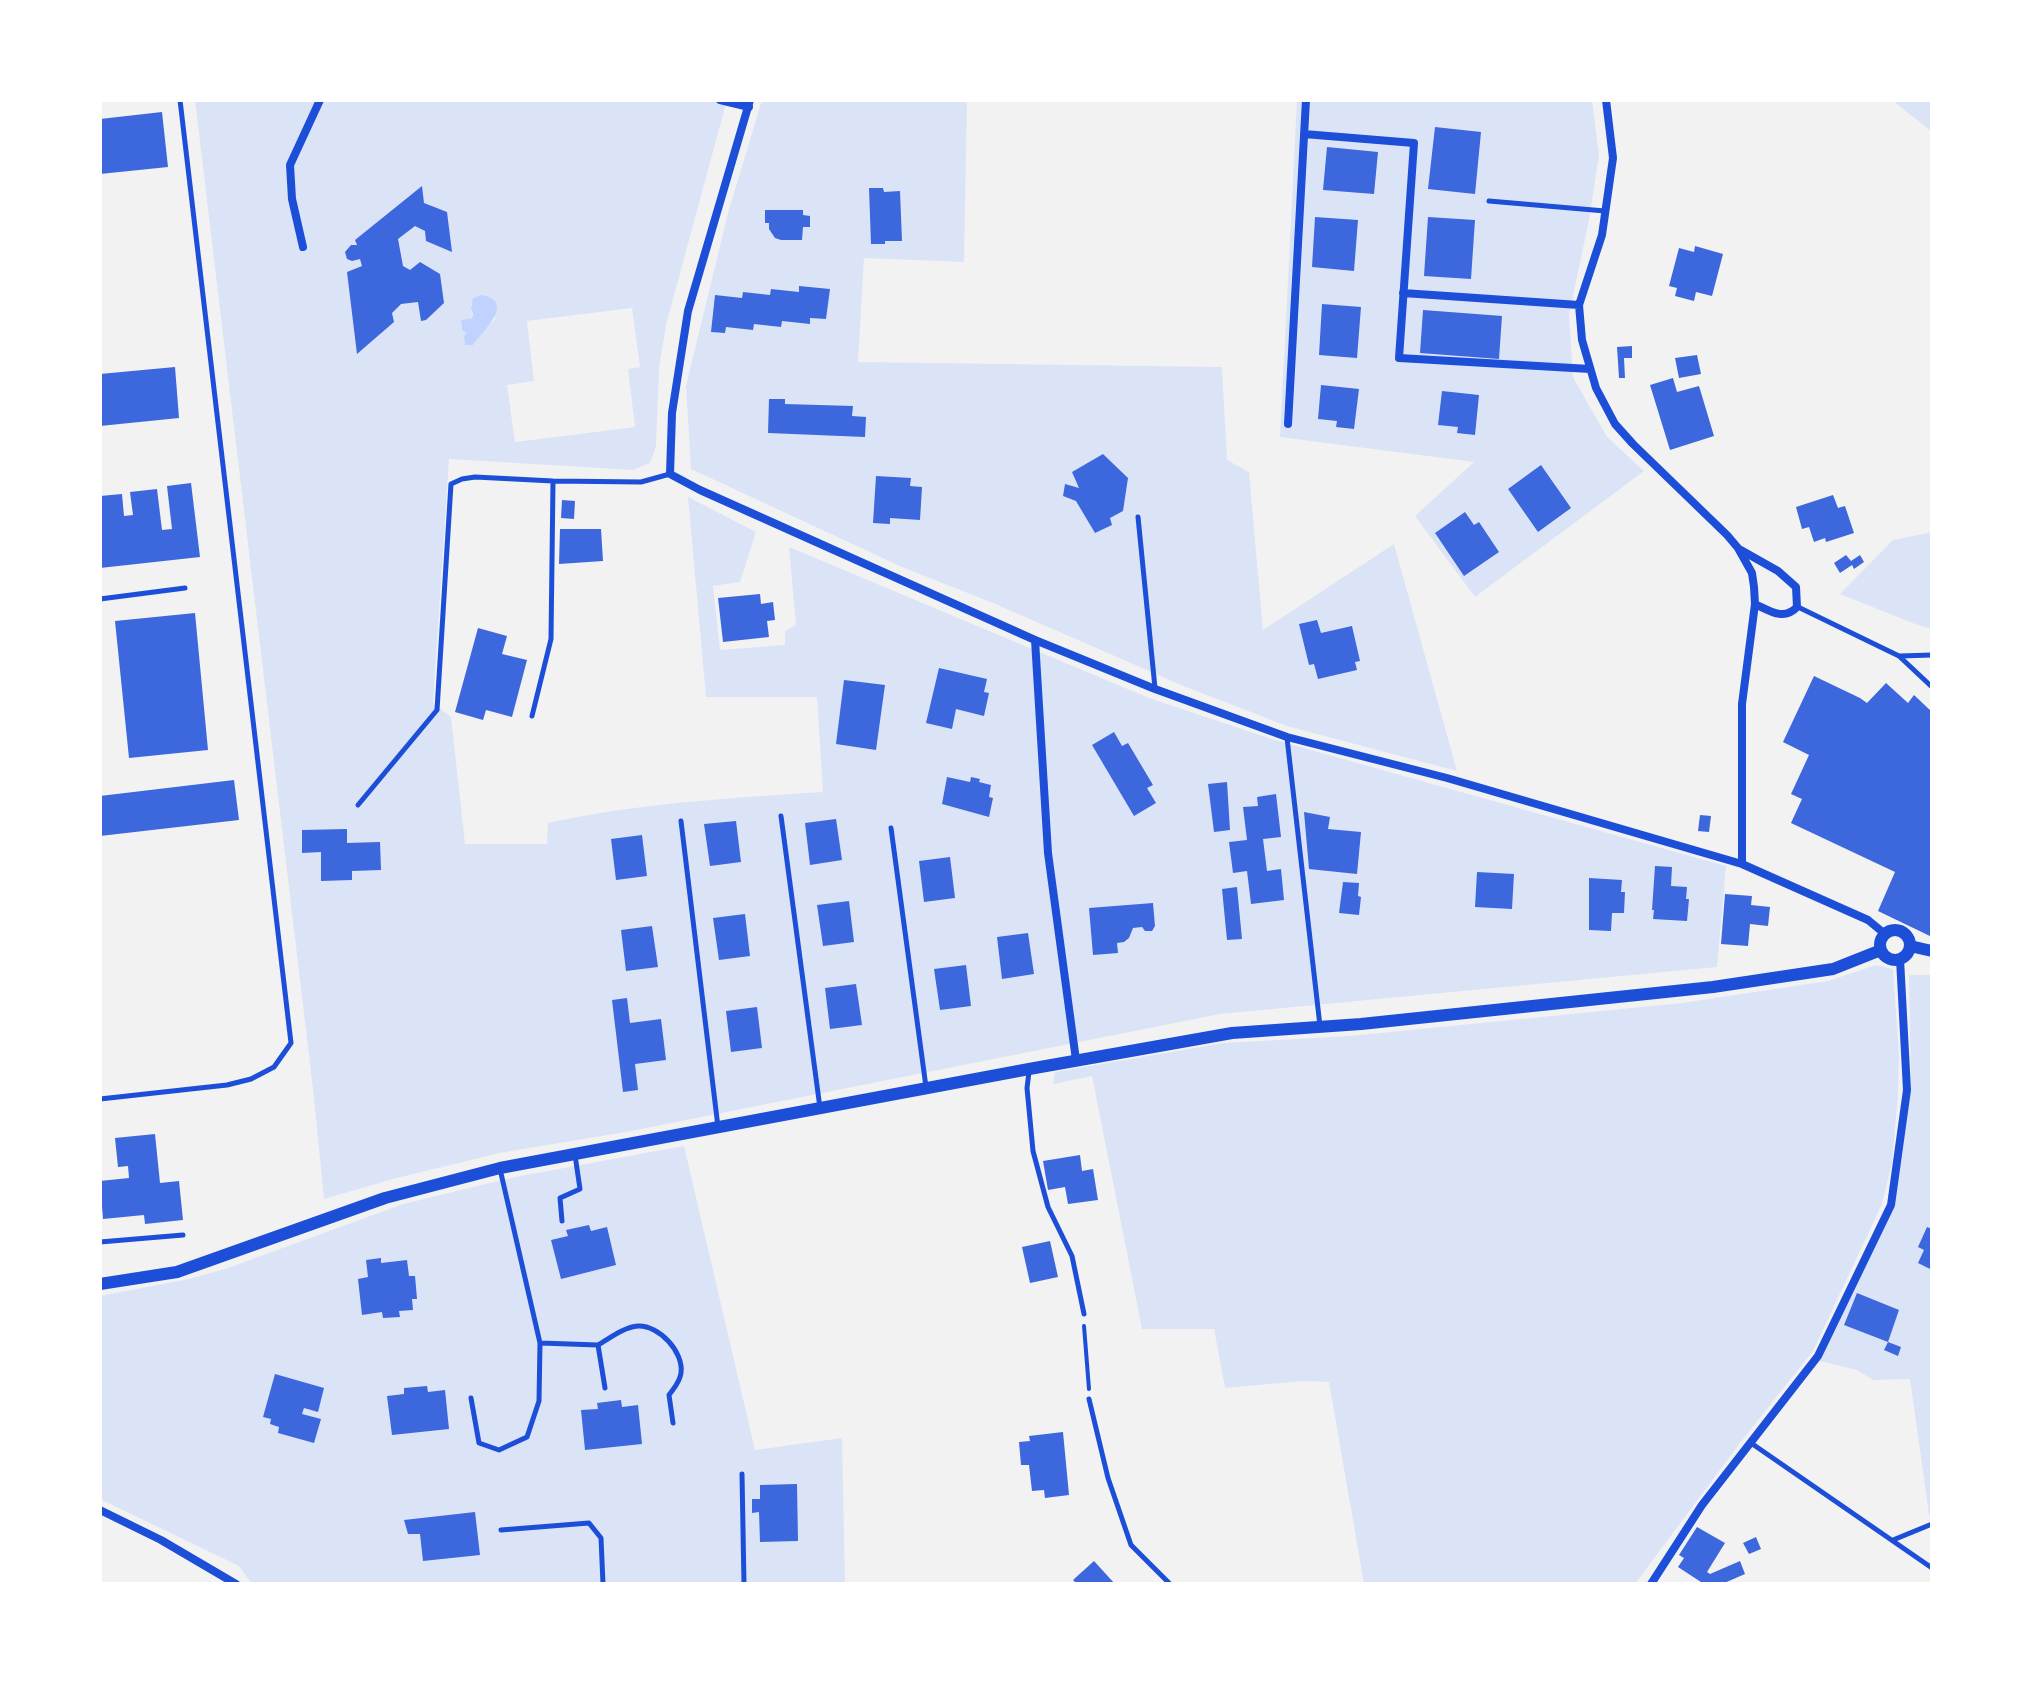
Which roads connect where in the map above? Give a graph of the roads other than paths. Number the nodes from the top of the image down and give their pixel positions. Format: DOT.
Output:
graph roads {
  1 [pos="180,100"];
  2 [pos="320,100"];
  3 [pos="720,100"];
  4 [pos="1306,100"];
  5 [pos="1606,100"];
  6 [pos="750,104"];
  7 [pos="1304,134"];
  8 [pos="1489,201"];
  9 [pos="1606,211"];
  10 [pos="303,247"];
  11 [pos="1403,293"];
  12 [pos="1579,305"];
  13 [pos="1590,369"];
  14 [pos="1288,424"];
  15 [pos="670,474"];
  16 [pos="553,481"];
  17 [pos="1138,517"];
  18 [pos="1738,548"];
  19 [pos="185,588"];
  20 [pos="100,599"];
  21 [pos="1755,604"];
  22 [pos="1797,607"];
  23 [pos="1035,640"];
  24 [pos="1932,655"];
  25 [pos="1899,656"];
  26 [pos="1932,687"];
  27 [pos="1155,689"];
  28 [pos="532,716"];
  29 [pos="1287,737"];
  30 [pos="358,805"];
  31 [pos="781,816"];
  32 [pos="681,821"];
  33 [pos="891,828"];
  34 [pos="1742,864"];
  35 [pos="1885,934"];
  36 [pos="1910,946"];
  37 [pos="1881,950"];
  38 [pos="1932,951"];
  39 [pos="1900,959"];
  40 [pos="1320,1027"];
  41 [pos="1076,1060"];
  42 [pos="1029,1069"];
  43 [pos="926,1088"];
  44 [pos="100,1099"];
  45 [pos="820,1109"];
  46 [pos="719,1128"];
  47 [pos="575,1154"];
  48 [pos="500,1168"];
  49 [pos="562,1221"];
  50 [pos="183,1235"];
  51 [pos="100,1242"];
  52 [pos="100,1284"];
  53 [pos="1084,1314"];
  54 [pos="540,1343"];
  55 [pos="598,1345"];
  56 [pos="605,1388"];
  57 [pos="471,1398"];
  58 [pos="1089,1399"];
  59 [pos="673,1423"];
  60 [pos="1750,1442"];
  61 [pos="742,1474"];
  62 [pos="100,1510"];
  63 [pos="1932,1524"];
  64 [pos="501,1530"];
  65 [pos="1893,1540"];
  66 [pos="1932,1568"];
  67 [pos="236,1584"];
  68 [pos="603,1584"];
  69 [pos="744,1584"];
  70 [pos="1170,1584"];
  71 [pos="1651,1584"];
  1 -- 44 [label="lane"];
  2 -- 10 [label="street"];
  3 -- 6 [label="street"];
  4 -- 7 [label="street"];
  5 -- 9 [label="street"];
  6 -- 15 [label="street"];
  7 -- 11 [label="street"];
  7 -- 14 [label="street"];
  8 -- 9 [label="lane"];
  9 -- 12 [label="street"];
  11 -- 12 [label="street"];
  11 -- 13 [label="street"];
  12 -- 13 [label="street"];
  13 -- 18 [label="street"];
  15 -- 16 [label="lane"];
  15 -- 23 [label="street"];
  16 -- 28 [label="lane"];
  16 -- 30 [label="lane"];
  17 -- 27 [label="lane"];
  18 -- 21 [label="street"];
  18 -- 22 [label="street"];
  19 -- 20 [label="lane"];
  21 -- 22 [label="street"];
  21 -- 34 [label="street"];
  22 -- 25 [label="lane"];
  23 -- 27 [label="street"];
  23 -- 41 [label="street"];
  24 -- 25 [label="lane"];
  25 -- 26 [label="lane"];
  27 -- 29 [label="street"];
  29 -- 34 [label="street"];
  29 -- 40 [label="lane"];
  31 -- 45 [label="lane"];
  32 -- 46 [label="lane"];
  33 -- 43 [label="lane"];
  34 -- 35 [label="street"];
  35 -- 36 [label="street"];
  35 -- 37 [label="street"];
  36 -- 38 [label="street"];
  36 -- 39 [label="street"];
  37 -- 39 [label="street"];
  37 -- 40 [label="street"];
  39 -- 60 [label="street"];
  40 -- 41 [label="street"];
  41 -- 42 [label="street"];
  42 -- 43 [label="street"];
  42 -- 53 [label="lane"];
  43 -- 45 [label="street"];
  45 -- 46 [label="street"];
  46 -- 47 [label="street"];
  47 -- 48 [label="street"];
  47 -- 49 [label="lane"];
  48 -- 52 [label="street"];
  48 -- 54 [label="lane"];
  50 -- 51 [label="lane"];
  54 -- 55 [label="lane"];
  54 -- 57 [label="lane"];
  55 -- 56 [label="lane"];
  55 -- 59 [label="lane"];
  58 -- 70 [label="lane"];
  60 -- 65 [label="lane"];
  60 -- 71 [label="street"];
  61 -- 69 [label="lane"];
  62 -- 67 [label="street"];
  63 -- 65 [label="lane"];
  64 -- 68 [label="lane"];
  65 -- 66 [label="lane"];
}
